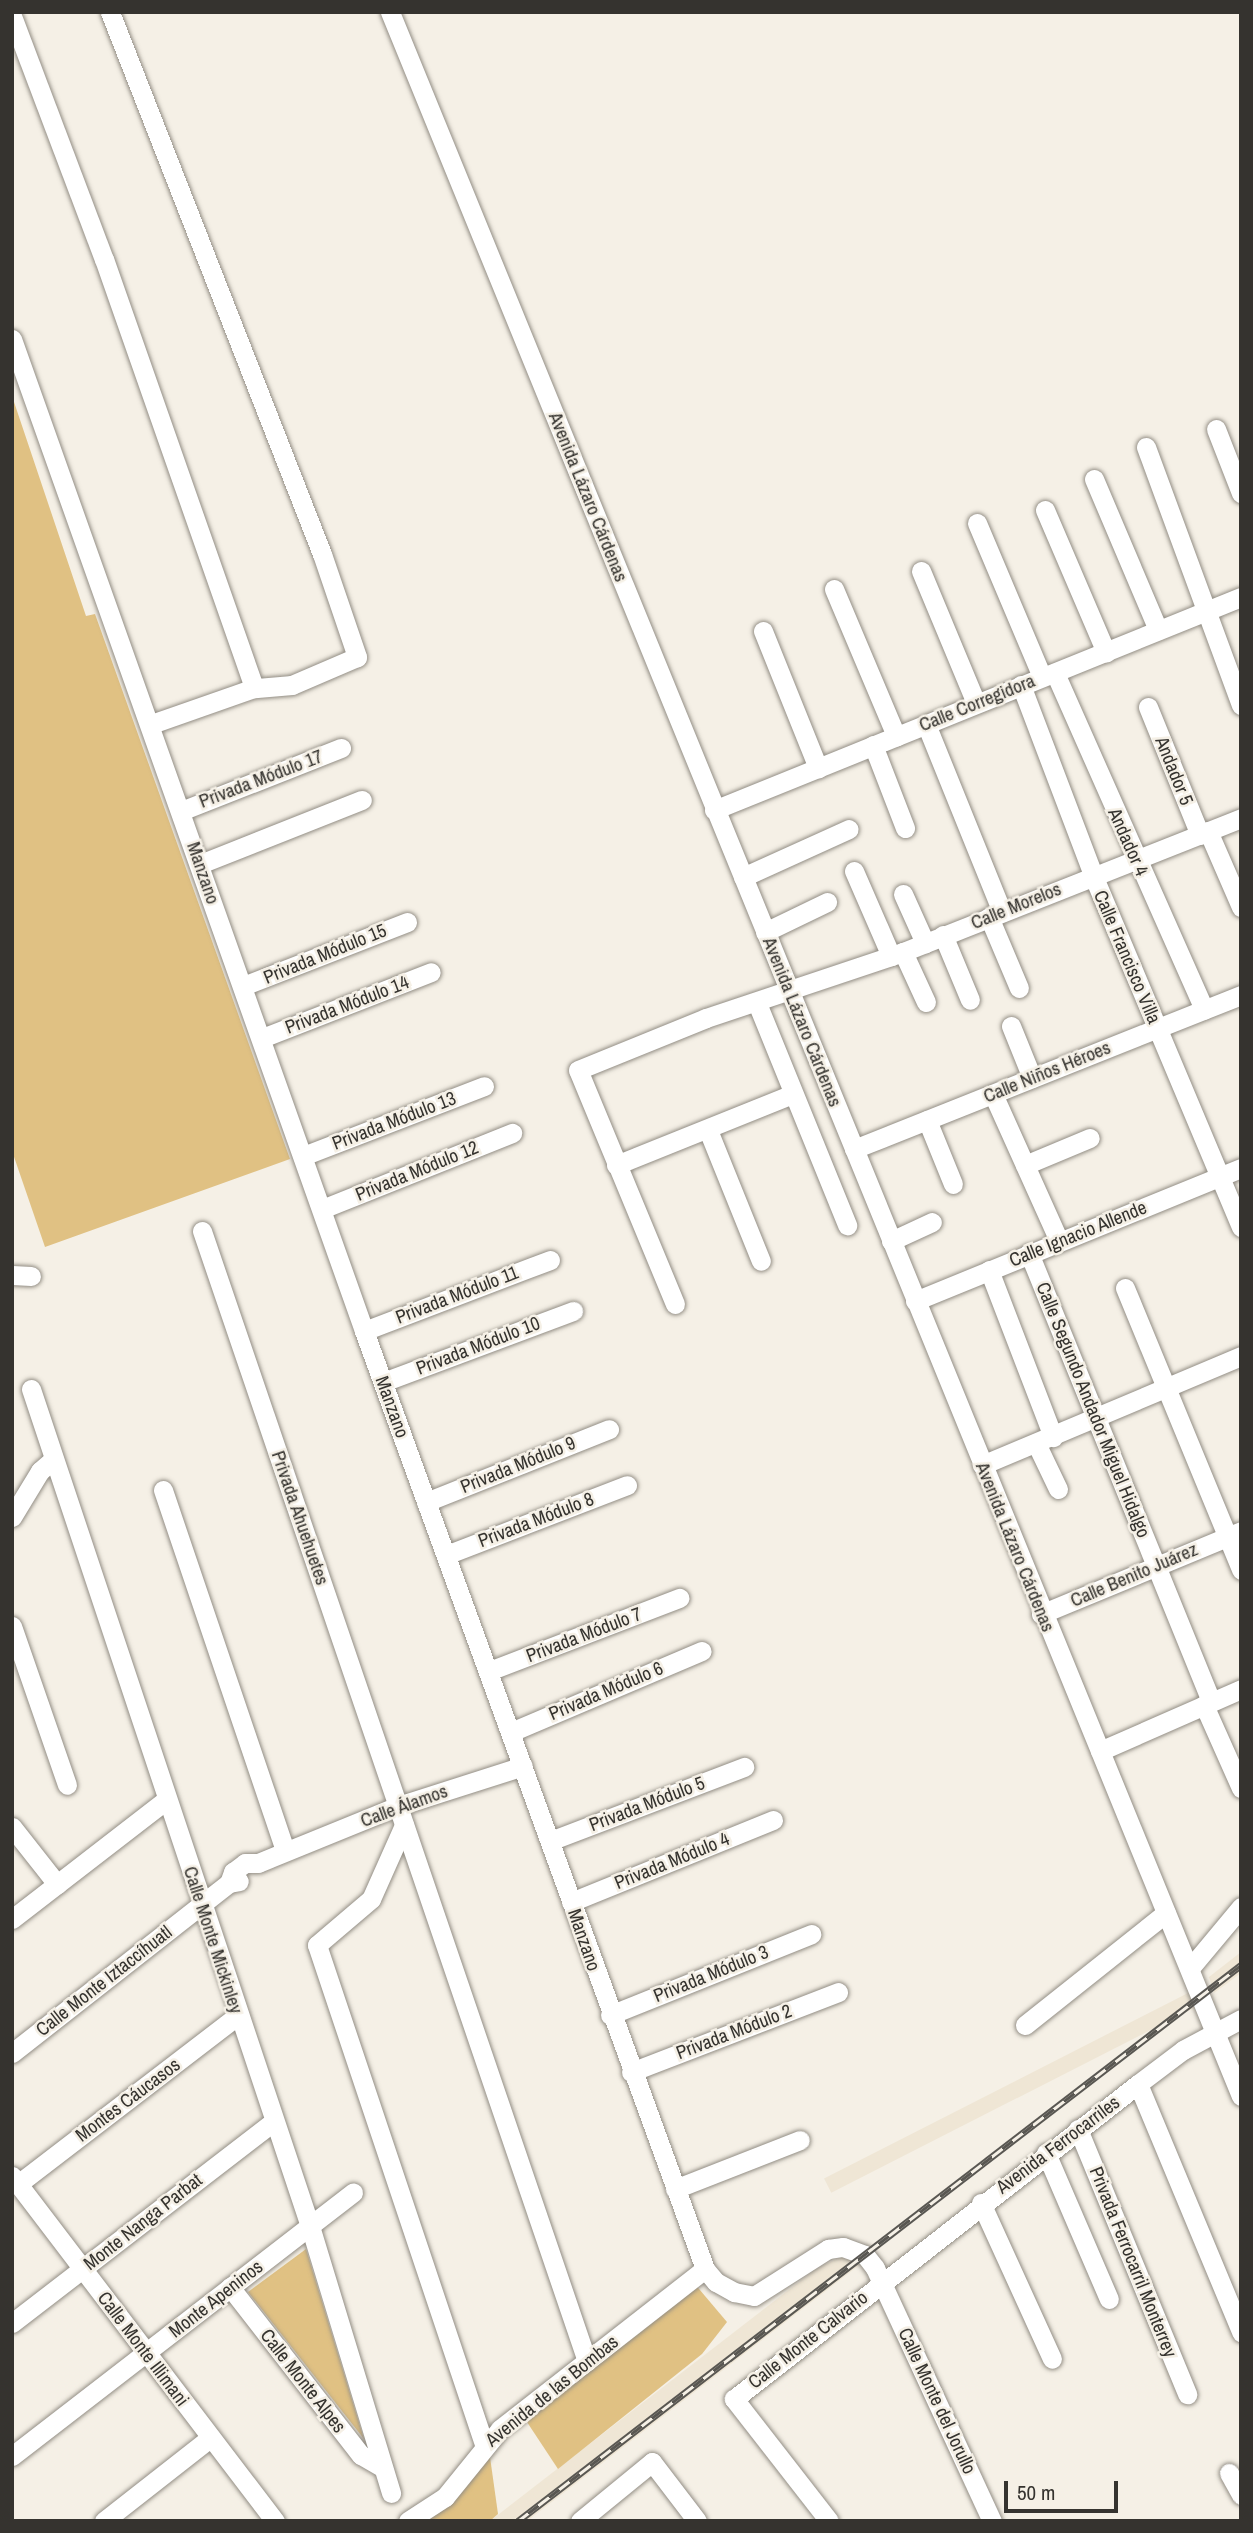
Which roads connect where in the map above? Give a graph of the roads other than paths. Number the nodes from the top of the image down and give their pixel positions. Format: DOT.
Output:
graph roads {
  1 [pos="110,12"];
  2 [pos="390,12"];
  3 [pos="12,16"];
  4 [pos="12,339"];
  5 [pos="1216,429"];
  6 [pos="1146,447"];
  7 [pos="1094,480"];
  8 [pos="1241,493"];
  9 [pos="1045,510"];
  10 [pos="978,523"];
  11 [pos="921,570"];
  12 [pos="834,589"];
  13 [pos="1241,597"];
  14 [pos="1204,612"];
  15 [pos="1158,630"];
  16 [pos="763,631"];
  17 [pos="1106,652"];
  18 [pos="1049,675"];
  19 [pos="1021,685"];
  20 [pos="254,688"];
  21 [pos="976,703"];
  22 [pos="1241,705"];
  23 [pos="1148,707"];
  24 [pos="151,724"];
  25 [pos="926,724"];
  26 [pos="896,736"];
  27 [pos="873,745"];
  28 [pos="341,748"];
  29 [pos="818,768"];
  30 [pos="362,800"];
  31 [pos="714,810"];
  32 [pos="181,811"];
  33 [pos="1241,818"];
  34 [pos="905,828"];
  35 [pos="849,829"];
  36 [pos="1204,833"];
  37 [pos="1135,859"];
  38 [pos="200,864"];
  39 [pos="854,871"];
  40 [pos="1093,875"];
  41 [pos="743,877"];
  42 [pos="903,894"];
  43 [pos="827,902"];
  44 [pos="1241,907"];
  45 [pos="996,914"];
  46 [pos="407,922"];
  47 [pos="765,932"];
  48 [pos="934,939"];
  49 [pos="897,954"];
  50 [pos="431,972"];
  51 [pos="243,986"];
  52 [pos="1019,988"];
  53 [pos="790,993"];
  54 [pos="1241,995"];
  55 [pos="970,1000"];
  56 [pos="926,1002"];
  57 [pos="757,1003"];
  58 [pos="1204,1010"];
  59 [pos="1011,1026"];
  60 [pos="1157,1028"];
  61 [pos="262,1038"];
  62 [pos="1032,1078"];
  63 [pos="484,1086"];
  64 [pos="793,1094"];
  65 [pos="993,1094"];
  66 [pos="927,1120"];
  67 [pos="708,1130"];
  68 [pos="512,1133"];
  69 [pos="1090,1138"];
  70 [pos="854,1149"];
  71 [pos="303,1156"];
  72 [pos="616,1165"];
  73 [pos="1026,1166"];
  74 [pos="1241,1168"];
  75 [pos="1220,1177"];
  76 [pos="953,1184"];
  77 [pos="323,1209"];
  78 [pos="932,1222"];
  79 [pos="847,1225"];
  80 [pos="1241,1227"];
  81 [pos="202,1231"];
  82 [pos="891,1241"];
  83 [pos="1059,1241"];
  84 [pos="1029,1253"];
  85 [pos="550,1260"];
  86 [pos="761,1261"];
  87 [pos="989,1270"];
  88 [pos="1125,1288"];
  89 [pos="915,1301"];
  90 [pos="675,1304"];
  91 [pos="572,1311"];
  92 [pos="364,1331"];
  93 [pos="1241,1356"];
  94 [pos="383,1382"];
  95 [pos="1166,1388"];
  96 [pos="31,1389"];
  97 [pos="1096,1419"];
  98 [pos="609,1429"];
  99 [pos="1045,1440"];
  100 [pos="54,1459"];
  101 [pos="982,1465"];
  102 [pos="627,1485"];
  103 [pos="1058,1489"];
  104 [pos="163,1490"];
  105 [pos="426,1502"];
  106 [pos="12,1517"];
  107 [pos="1234,1534"];
  108 [pos="446,1555"];
  109 [pos="1157,1566"];
  110 [pos="1241,1570"];
  111 [pos="679,1598"];
  112 [pos="1041,1614"];
  113 [pos="12,1626"];
  114 [pos="702,1651"];
  115 [pos="489,1671"];
  116 [pos="12,1674"];
  117 [pos="1241,1689"];
  118 [pos="36,1702"];
  119 [pos="1208,1704"];
  120 [pos="511,1732"];
  121 [pos="1100,1751"];
  122 [pos="523,1766"];
  123 [pos="744,1768"];
  124 [pos="67,1785"];
  125 [pos="1241,1788"];
  126 [pos="167,1799"];
  127 [pos="398,1806"];
  128 [pos="773,1820"];
  129 [pos="404,1825"];
  130 [pos="12,1826"];
  131 [pos="550,1841"];
  132 [pos="285,1851"];
  133 [pos="57,1884"];
  134 [pos="571,1902"];
  135 [pos="203,1904"];
  136 [pos="1240,1908"];
  137 [pos="1166,1913"];
  138 [pos="12,1919"];
  139 [pos="811,1934"];
  140 [pos="1191,1967"];
  141 [pos="838,1992"];
  142 [pos="610,2015"];
  143 [pos="237,2016"];
  144 [pos="1241,2019"];
  145 [pos="1025,2025"];
  146 [pos="1214,2031"];
  147 [pos="12,2053"];
  148 [pos="631,2072"];
  149 [pos="1138,2084"];
  150 [pos="1241,2096"];
  151 [pos="274,2121"];
  152 [pos="1078,2129"];
  153 [pos="800,2140"];
  154 [pos="1046,2153"];
  155 [pos="15,2180"];
  156 [pos="675,2189"];
  157 [pos="353,2192"];
  158 [pos="981,2203"];
  159 [pos="310,2226"];
  160 [pos="82,2269"];
  161 [pos="705,2269"];
  162 [pos="882,2281"];
  163 [pos="230,2287"];
  164 [pos="1109,2299"];
  165 [pos="12,2323"];
  166 [pos="1241,2332"];
  167 [pos="145,2353"];
  168 [pos="1052,2359"];
  169 [pos="587,2361"];
  170 [pos="1188,2394"];
  171 [pos="210,2438"];
  172 [pos="484,2444"];
  173 [pos="12,2456"];
  174 [pos="382,2467"];
  175 [pos="1229,2473"];
  176 [pos="391,2493"];
  177 [pos="1241,2495"];
  178 [pos="104,2521"];
  179 [pos="275,2521"];
  180 [pos="408,2521"];
  181 [pos="580,2521"];
  182 [pos="697,2521"];
  183 [pos="829,2521"];
  184 [pos="992,2521"];
  1 -- 20 [label="street"];
  2 -- 31 [label="street, Avenida Lázaro Cárdenas"];
  3 -- 20 [label="street"];
  4 -- 24 [label="street, Manzano"];
  5 -- 8 [label="street"];
  6 -- 14 [label="street"];
  7 -- 15 [label="street"];
  9 -- 17 [label="street"];
  10 -- 18 [label="street, Andador 4"];
  11 -- 21 [label="street"];
  12 -- 26 [label="street"];
  13 -- 14 [label="street, Calle Corregidora"];
  14 -- 15 [label="street, Calle Corregidora"];
  14 -- 22 [label="street"];
  15 -- 17 [label="street, Calle Corregidora"];
  16 -- 29 [label="street"];
  17 -- 18 [label="street, Calle Corregidora"];
  18 -- 19 [label="street, Calle Corregidora"];
  18 -- 37 [label="street, Andador 4"];
  19 -- 21 [label="street, Calle Corregidora"];
  19 -- 40 [label="street, Calle Francisco Villa"];
  20 -- 24 [label="street"];
  21 -- 25 [label="street, Calle Corregidora"];
  23 -- 36 [label="street, Andador 5"];
  24 -- 32 [label="street, Manzano"];
  25 -- 26 [label="street, Calle Corregidora"];
  25 -- 45 [label="street"];
  26 -- 27 [label="street, Calle Corregidora"];
  27 -- 29 [label="street, Calle Corregidora"];
  27 -- 34 [label="street"];
  28 -- 32 [label="street, Privada Módulo 17"];
  29 -- 31 [label="street, Calle Corregidora"];
  30 -- 38 [label="street"];
  31 -- 41 [label="street, Avenida Lázaro Cárdenas"];
  32 -- 38 [label="street, Manzano"];
  33 -- 36 [label="street, Calle Morelos"];
  35 -- 41 [label="street"];
  36 -- 37 [label="street, Calle Morelos"];
  36 -- 44 [label="street, Andador 5"];
  37 -- 40 [label="street, Calle Morelos"];
  37 -- 58 [label="street, Andador 4"];
  38 -- 51 [label="street, Manzano"];
  39 -- 49 [label="street"];
  40 -- 45 [label="street, Calle Morelos"];
  40 -- 60 [label="street, Calle Francisco Villa"];
  41 -- 47 [label="street, Avenida Lázaro Cárdenas"];
  42 -- 48 [label="street"];
  43 -- 47 [label="street"];
  45 -- 48 [label="street, Calle Morelos"];
  45 -- 52 [label="street"];
  46 -- 51 [label="street, Privada Módulo 15"];
  47 -- 53 [label="street, Avenida Lázaro Cárdenas"];
  48 -- 49 [label="street, Calle Morelos"];
  48 -- 55 [label="street"];
  49 -- 53 [label="street, Calle Morelos"];
  49 -- 56 [label="street"];
  50 -- 61 [label="street, Privada Módulo 14"];
  51 -- 61 [label="street, Manzano"];
  53 -- 57 [label="street, Calle Morelos"];
  53 -- 70 [label="street, Avenida Lázaro Cárdenas"];
  54 -- 58 [label="street, Calle Niños Héroes"];
  57 -- 64 [label="street"];
  57 -- 72 [label="street, Calle Morelos"];
  58 -- 60 [label="street, Calle Niños Héroes"];
  59 -- 62 [label="street"];
  60 -- 62 [label="street, Calle Niños Héroes"];
  60 -- 75 [label="street, Calle Francisco Villa"];
  61 -- 71 [label="street, Manzano"];
  62 -- 65 [label="street, Calle Niños Héroes"];
  63 -- 71 [label="street, Privada Módulo 13"];
  64 -- 67 [label="street"];
  64 -- 79 [label="street"];
  65 -- 66 [label="street, Calle Niños Héroes"];
  65 -- 73 [label="street"];
  66 -- 70 [label="street, Calle Niños Héroes"];
  66 -- 76 [label="street"];
  67 -- 72 [label="street"];
  67 -- 86 [label="street"];
  68 -- 77 [label="street, Privada Módulo 12"];
  69 -- 73 [label="street"];
  70 -- 82 [label="street, Avenida Lázaro Cárdenas"];
  71 -- 77 [label="street, Manzano"];
  72 -- 90 [label="street"];
  73 -- 83 [label="street"];
  74 -- 75 [label="street, Calle Ignacio Allende"];
  75 -- 80 [label="street, Calle Francisco Villa"];
  75 -- 83 [label="street, Calle Ignacio Allende"];
  77 -- 92 [label="street, Manzano"];
  78 -- 82 [label="street"];
  81 -- 127 [label="street, Privada Ahuehuetes"];
  82 -- 89 [label="street, Avenida Lázaro Cárdenas"];
  83 -- 84 [label="street, Calle Ignacio Allende"];
  84 -- 87 [label="street, Calle Ignacio Allende"];
  84 -- 97 [label="street, Calle Segundo Andador Miguel Hidalgo"];
  85 -- 92 [label="street, Privada Módulo 11"];
  87 -- 89 [label="street, Calle Ignacio Allende"];
  87 -- 99 [label="street"];
  88 -- 95 [label="street"];
  89 -- 101 [label="street, Avenida Lázaro Cárdenas"];
  91 -- 94 [label="street, Privada Módulo 10"];
  92 -- 94 [label="street, Manzano"];
  93 -- 95 [label="street"];
  94 -- 105 [label="street, Manzano"];
  95 -- 97 [label="street"];
  95 -- 107 [label="street"];
  96 -- 100 [label="street, Calle Monte Mickinley"];
  97 -- 99 [label="street"];
  97 -- 109 [label="street, Calle Segundo Andador Miguel Hidalgo"];
  98 -- 105 [label="street, Privada Módulo 9"];
  99 -- 101 [label="street"];
  99 -- 103 [label="street"];
  100 -- 106 [label="street"];
  100 -- 126 [label="street, Calle Monte Mickinley"];
  101 -- 112 [label="street, Avenida Lázaro Cárdenas"];
  102 -- 108 [label="street, Privada Módulo 8"];
  104 -- 132 [label="street"];
  105 -- 108 [label="street, Manzano"];
  107 -- 109 [label="street, Calle Benito Juárez"];
  107 -- 110 [label="street"];
  108 -- 115 [label="street, Manzano"];
  109 -- 112 [label="street, Calle Benito Juárez"];
  109 -- 119 [label="street, Calle Segundo Andador Miguel Hidalgo"];
  111 -- 115 [label="street, Privada Módulo 7"];
  112 -- 121 [label="street, Avenida Lázaro Cárdenas"];
  113 -- 118 [label="street"];
  114 -- 120 [label="street, Privada Módulo 6"];
  115 -- 120 [label="street, Manzano"];
  116 -- 118 [label="street"];
  117 -- 119 [label="street"];
  118 -- 124 [label="street"];
  119 -- 121 [label="street"];
  119 -- 125 [label="street, Calle Segundo Andador Miguel Hidalgo"];
  120 -- 122 [label="street, Manzano"];
  121 -- 137 [label="street, Avenida Lázaro Cárdenas"];
  122 -- 127 [label="street, Calle Álamos"];
  122 -- 131 [label="street, Manzano"];
  123 -- 131 [label="street, Privada Módulo 5"];
  126 -- 133 [label="street"];
  126 -- 135 [label="street, Calle Monte Mickinley"];
  127 -- 129 [label="street, Privada Ahuehuetes"];
  127 -- 132 [label="street, Calle Álamos"];
  128 -- 134 [label="street, Privada Módulo 4"];
  129 -- 169 [label="street, Privada Ahuehuetes"];
  129 -- 172 [label="street"];
  130 -- 133 [label="street"];
  131 -- 134 [label="street, Manzano"];
  132 -- 135 [label="street, Calle Monte Iztaccíhuatl"];
  133 -- 138 [label="street"];
  134 -- 142 [label="street, Manzano"];
  135 -- 143 [label="street, Calle Monte Mickinley"];
  135 -- 147 [label="street, Calle Monte Iztaccíhuatl"];
  136 -- 140 [label="street"];
  137 -- 140 [label="street, Avenida Lázaro Cárdenas"];
  137 -- 145 [label="street"];
  139 -- 142 [label="street, Privada Módulo 3"];
  140 -- 146 [label="street, Avenida Lázaro Cárdenas"];
  141 -- 148 [label="street, Privada Módulo 2"];
  142 -- 148 [label="street, Manzano"];
  143 -- 151 [label="street, Calle Monte Mickinley"];
  143 -- 155 [label="street, Montes Cáucasos"];
  144 -- 146 [label="street, Avenida Ferrocarriles"];
  146 -- 149 [label="street, Avenida Ferrocarriles"];
  146 -- 150 [label="street, Avenida Lázaro Cárdenas"];
  148 -- 156 [label="street, Manzano"];
  149 -- 152 [label="street, Avenida Ferrocarriles"];
  149 -- 166 [label="street"];
  151 -- 159 [label="street, Calle Monte Mickinley"];
  151 -- 160 [label="street, Monte Nanga Parbat"];
  152 -- 154 [label="street, Avenida Ferrocarriles"];
  152 -- 170 [label="street, Privada Ferrocarril Monterrey"];
  153 -- 156 [label="street"];
  154 -- 158 [label="street, Avenida Ferrocarriles"];
  154 -- 164 [label="street"];
  155 -- 160 [label="street, Calle Monte Illimani"];
  156 -- 161 [label="street, Manzano"];
  157 -- 159 [label="street, Monte Apeninos"];
  158 -- 162 [label="street, Avenida Ferrocarriles"];
  158 -- 168 [label="street"];
  159 -- 163 [label="street, Monte Apeninos"];
  159 -- 174 [label="street, Calle Monte Mickinley"];
  160 -- 165 [label="street, Monte Nanga Parbat"];
  160 -- 167 [label="street, Calle Monte Illimani"];
  161 -- 162 [label="street"];
  161 -- 169 [label="street, Avenida de las Bombas"];
  162 -- 183 [label="street, Calle Monte Calvario"];
  162 -- 184 [label="street, Calle Monte del Jorullo"];
  163 -- 167 [label="street, Monte Apeninos"];
  163 -- 174 [label="street, Calle Monte Alpes"];
  167 -- 171 [label="street, Calle Monte Illimani"];
  167 -- 173 [label="street, Monte Apeninos"];
  169 -- 172 [label="street, Avenida de las Bombas"];
  171 -- 178 [label="street"];
  171 -- 179 [label="street, Calle Monte Illimani"];
  172 -- 180 [label="street, Avenida de las Bombas"];
  174 -- 176 [label="street, Calle Monte Mickinley"];
  175 -- 177 [label="street"];
  181 -- 182 [label="street"];
}
